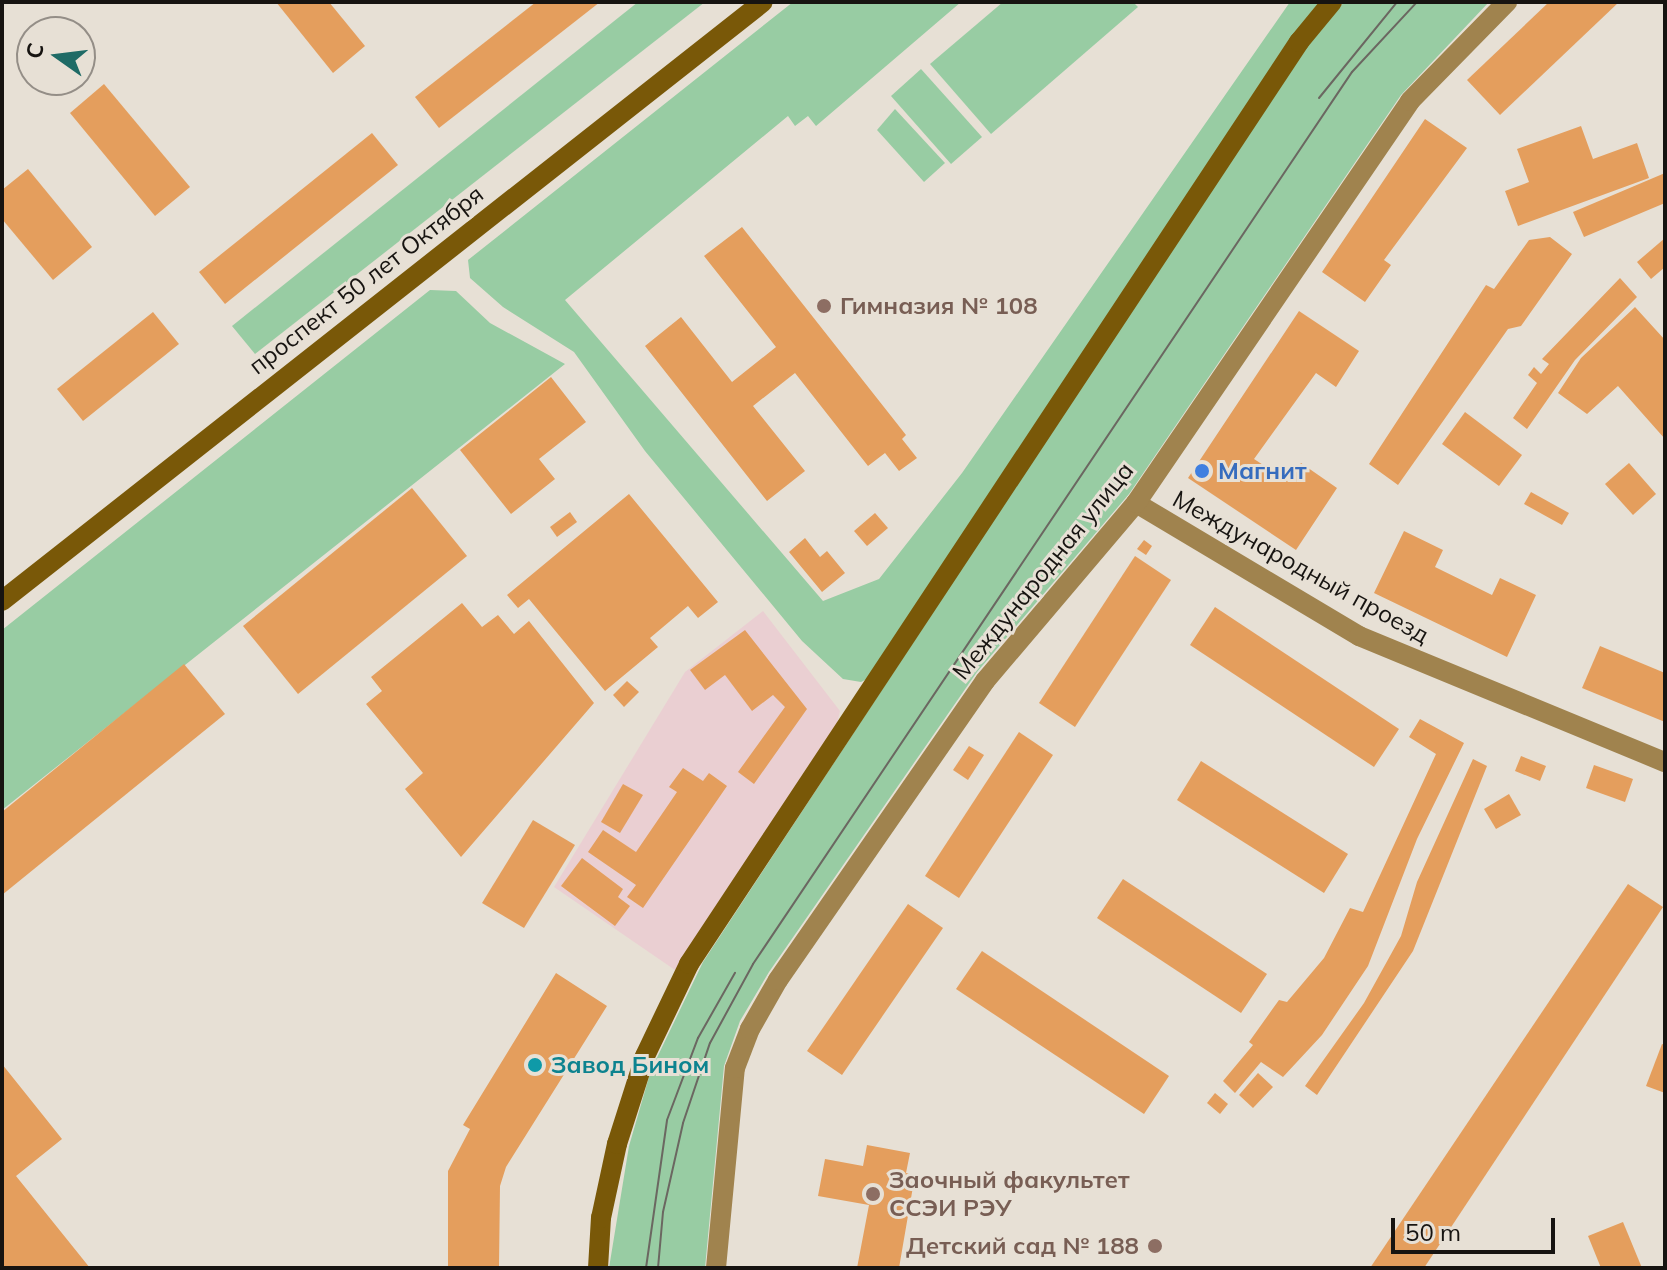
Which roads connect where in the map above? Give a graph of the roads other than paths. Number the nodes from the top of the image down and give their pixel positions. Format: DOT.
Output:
graph roads {
  1 [pos="763,2"];
  2 [pos="1332,2"];
  3 [pos="1507,2"];
  4 [pos="1136,503"];
  5 [pos="2,601"];
  6 [pos="1665,762"];
  7 [pos="598,1268"];
  8 [pos="716,1268"];
  1 -- 5 [label="street, проспект 50 лет Октября"];
  2 -- 7 [label="street"];
  3 -- 4 [label="street, Международная улица"];
  4 -- 6 [label="street, Международный проезд"];
  4 -- 8 [label="street, Международная улица"];
}
